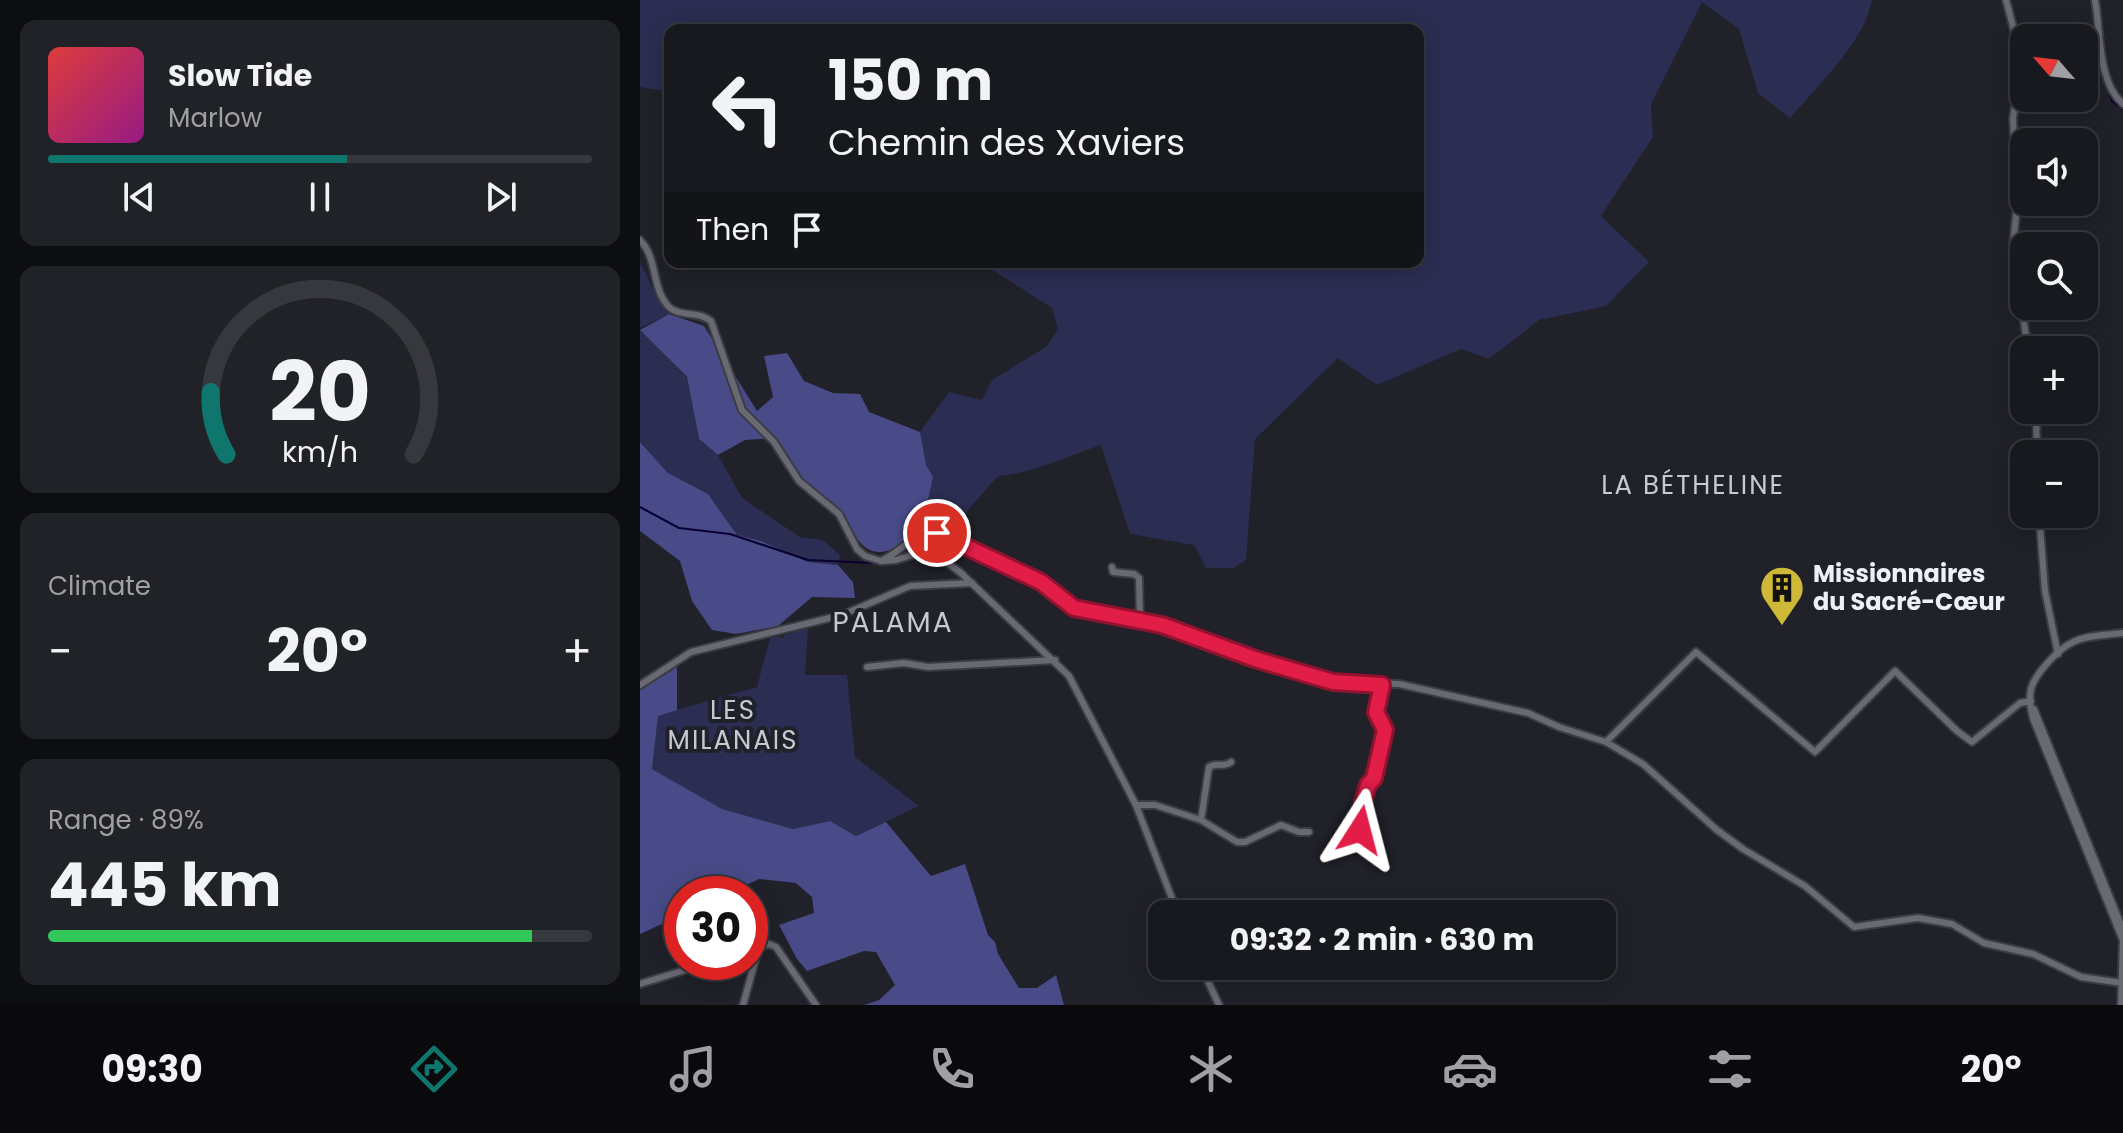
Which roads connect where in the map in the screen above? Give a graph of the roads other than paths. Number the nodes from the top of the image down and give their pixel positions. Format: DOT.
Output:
graph roads {
  1 [pos="2006,0"];
  2 [pos="2095,0"];
  3 [pos="2123,104"];
  4 [pos="640,240"];
  5 [pos="2026,336"];
  6 [pos="2040,528"];
  7 [pos="881,561"];
  8 [pos="1112,567"];
  9 [pos="972,583"];
  10 [pos="1140,622"];
  11 [pos="2123,633"];
  12 [pos="2058,654"];
  13 [pos="1055,660"];
  14 [pos="867,667"];
  15 [pos="640,685"];
  16 [pos="1382,685"];
  17 [pos="2031,703"];
  18 [pos="1606,742"];
  19 [pos="1231,762"];
  20 [pos="1136,805"];
  21 [pos="1201,820"];
  22 [pos="1309,832"];
  23 [pos="1360,846"];
  24 [pos="1173,900"];
  25 [pos="2123,935"];
  26 [pos="768,944"];
  27 [pos="2123,957"];
  28 [pos="2123,970"];
  29 [pos="664,977"];
  30 [pos="750,980"];
  31 [pos="1207,980"];
  32 [pos="2122,983"];
  33 [pos="640,984"];
  34 [pos="2123,998"];
  35 [pos="743,1005"];
  36 [pos="816,1005"];
  37 [pos="1219,1005"];
  38 [pos="2121,1005"];
  1 -- 5 [label="street"];
  2 -- 3 [label="street"];
  4 -- 7 [label="street"];
  6 -- 12 [label="street"];
  7 -- 9 [label="street"];
  7 -- 10 [label="street"];
  8 -- 10 [label="street"];
  9 -- 13 [label="street"];
  9 -- 15 [label="street"];
  10 -- 16 [label="street"];
  11 -- 12 [label="street"];
  12 -- 17 [label="street"];
  13 -- 14 [label="street"];
  13 -- 20 [label="street"];
  16 -- 18 [label="street"];
  16 -- 23 [label="street"];
  17 -- 18 [label="street"];
  17 -- 25 [label="street"];
  18 -- 32 [label="street"];
  19 -- 21 [label="street"];
  20 -- 21 [label="street"];
  20 -- 24 [label="street"];
  21 -- 22 [label="street"];
  25 -- 27 [label="street"];
  26 -- 36 [label="street"];
  27 -- 28 [label="street"];
  28 -- 32 [label="street"];
  29 -- 33 [label="street"];
  30 -- 35 [label="street"];
  31 -- 37 [label="street"];
  32 -- 34 [label="street"];
  34 -- 38 [label="street"];
}
